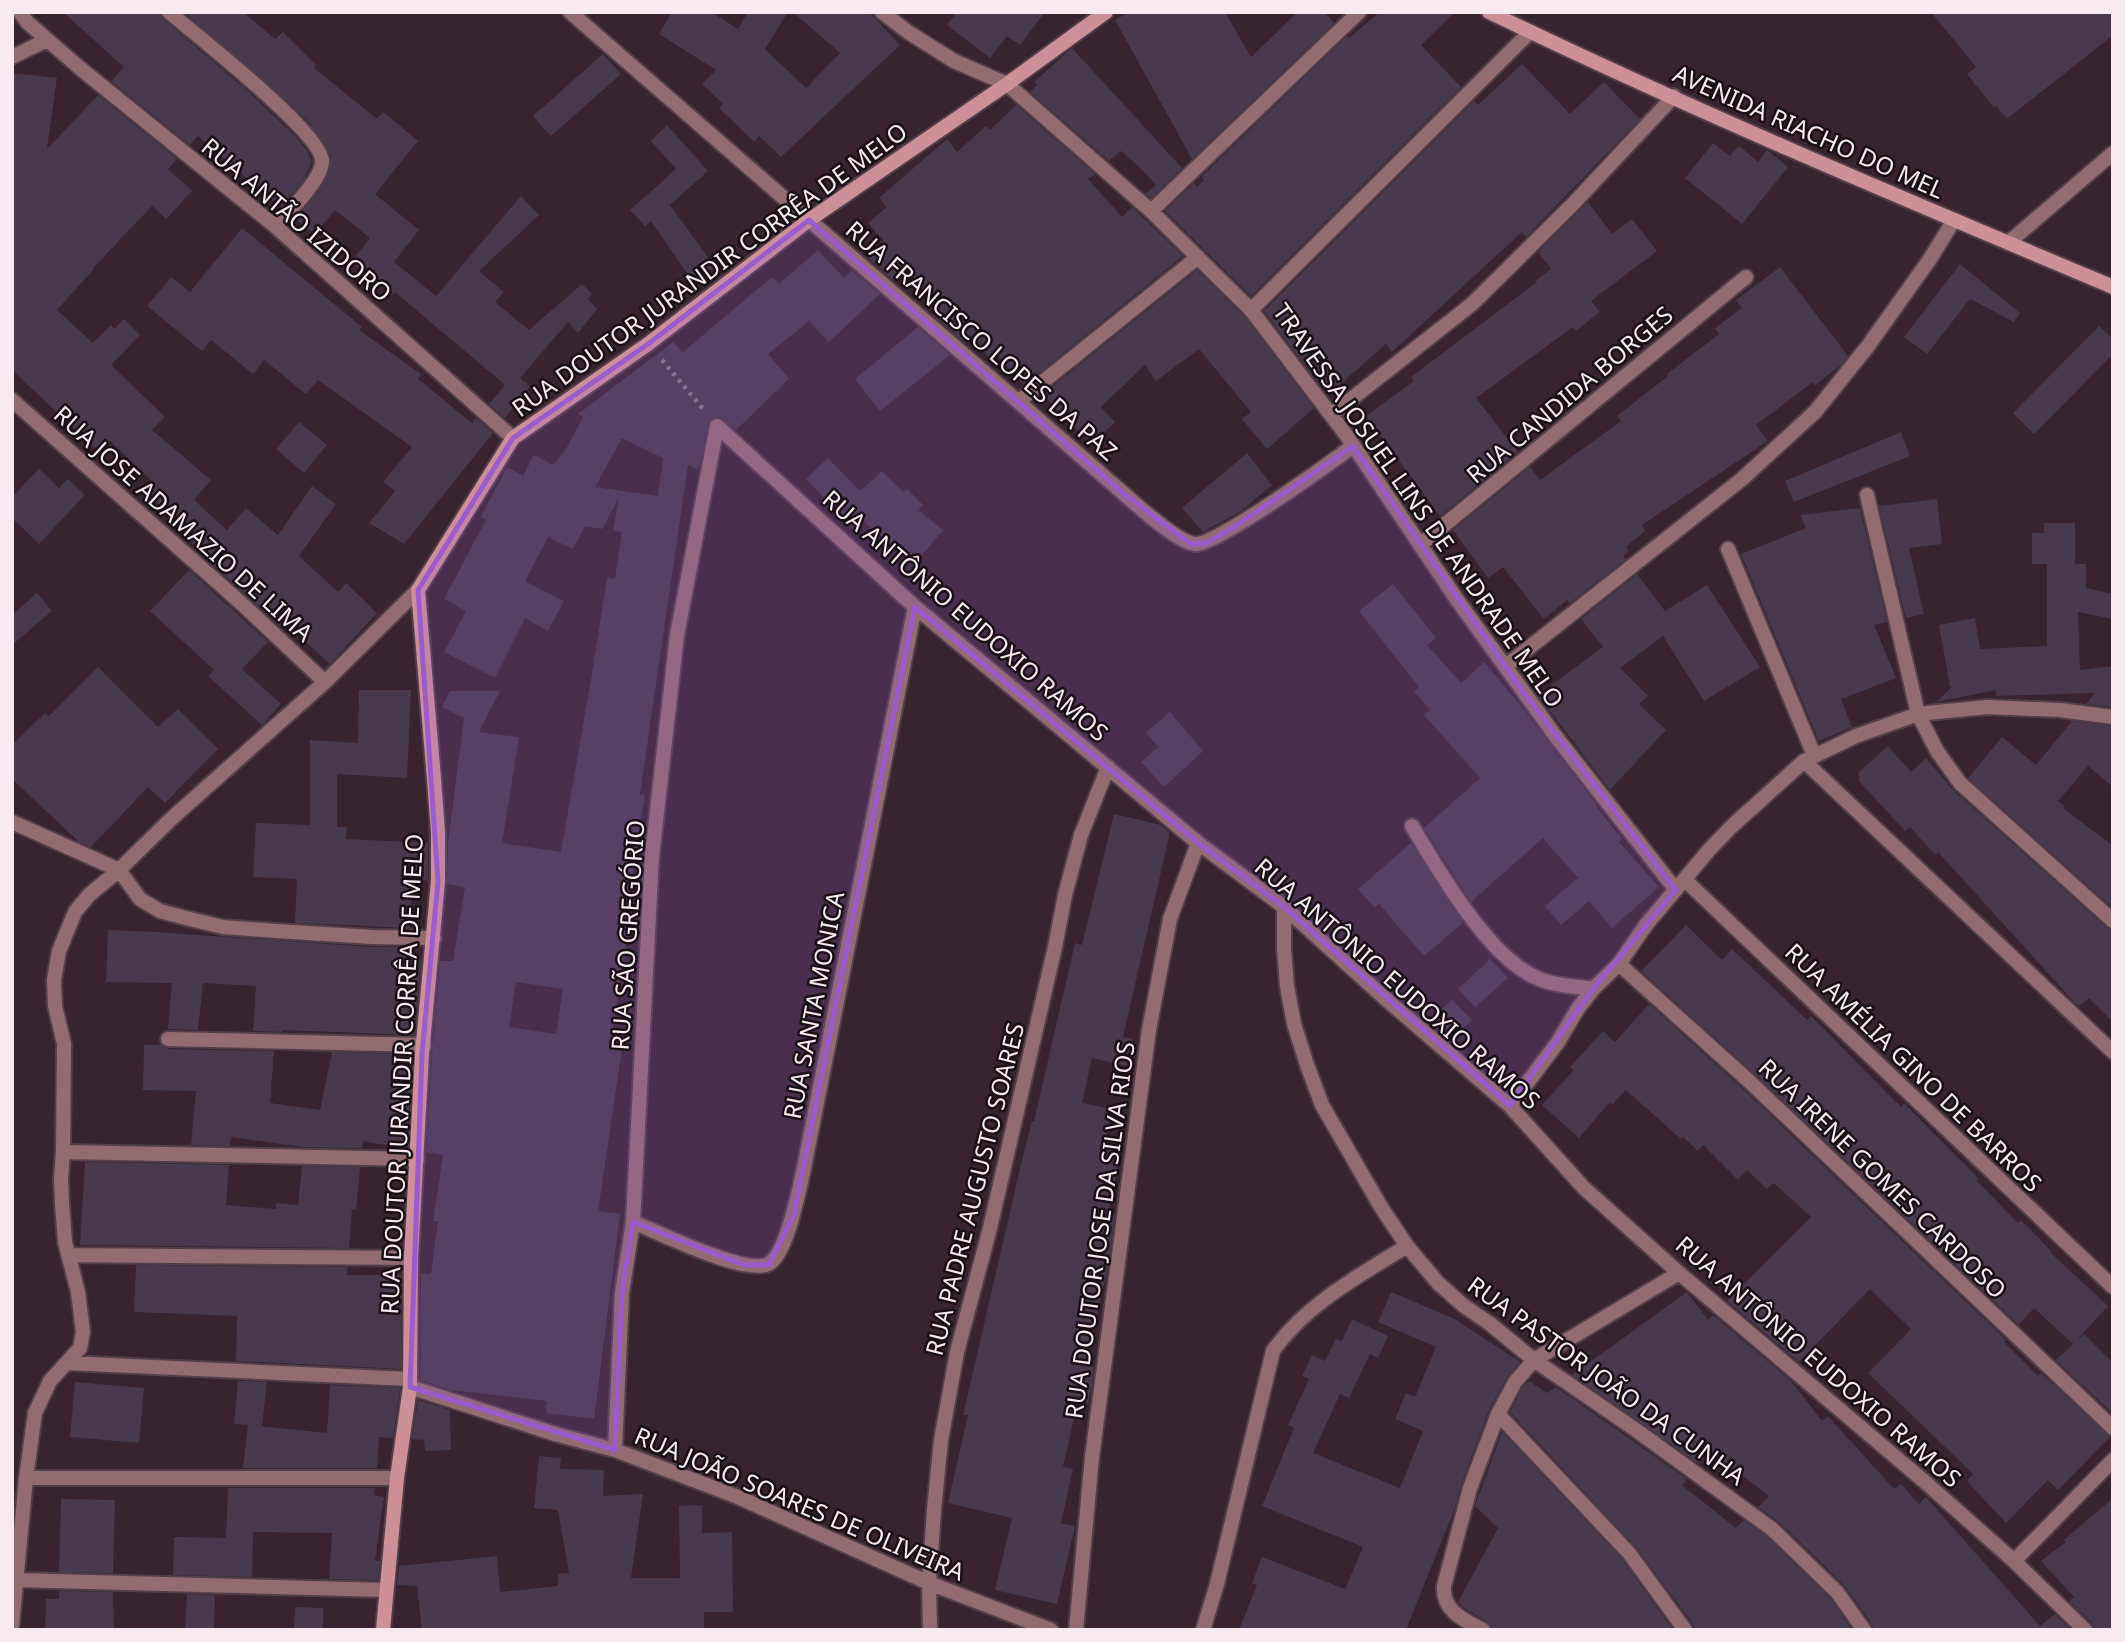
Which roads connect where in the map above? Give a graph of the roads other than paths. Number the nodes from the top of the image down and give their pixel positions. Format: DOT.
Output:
graph roads {
  1 [pos="20,12"];
  2 [pos="169,12"];
  3 [pos="570,12"];
  4 [pos="882,12"];
  5 [pos="1107,12"];
  6 [pos="1359,12"];
  7 [pos="1489,12"];
  8 [pos="1530,32"];
  9 [pos="47,40"];
  10 [pos="12,57"];
  11 [pos="1007,84"];
  12 [pos="1674,96"];
  13 [pos="2113,153"];
  14 [pos="1151,211"];
  15 [pos="809,220"];
  16 [pos="1954,220"];
  17 [pos="275,226"];
  18 [pos="2008,243"];
  19 [pos="1198,257"];
  20 [pos="1746,277"];
  21 [pos="2113,287"];
  22 [pos="1251,310"];
  23 [pos="12,400"];
  24 [pos="1019,401"];
  25 [pos="1331,415"];
  26 [pos="718,426"];
  27 [pos="513,438"];
  28 [pos="1353,446"];
  29 [pos="1867,495"];
  30 [pos="1420,545"];
  31 [pos="1728,549"];
  32 [pos="418,590"];
  33 [pos="915,607"];
  34 [pos="1506,666"];
  35 [pos="325,682"];
  36 [pos="1918,714"];
  37 [pos="2113,717"];
  38 [pos="1809,758"];
  39 [pos="1108,767"];
  40 [pos="12,822"];
  41 [pos="1412,826"];
  42 [pos="1198,843"];
  43 [pos="119,870"];
  44 [pos="1680,885"];
  45 [pos="1284,907"];
  46 [pos="2113,921"];
  47 [pos="434,938"];
  48 [pos="1619,964"];
  49 [pos="1593,989"];
  50 [pos="168,1040"];
  51 [pos="424,1045"];
  52 [pos="2113,1052"];
  53 [pos="1510,1106"];
  54 [pos="63,1152"];
  55 [pos="417,1159"];
  56 [pos="633,1222"];
  57 [pos="1407,1246"];
  58 [pos="68,1255"];
  59 [pos="411,1258"];
  60 [pos="1679,1273"];
  61 [pos="2113,1287"];
  62 [pos="1534,1360"];
  63 [pos="68,1363"];
  64 [pos="409,1383"];
  65 [pos="1498,1414"];
  66 [pos="2113,1428"];
  67 [pos="615,1450"];
  68 [pos="2113,1460"];
  69 [pos="26,1478"];
  70 [pos="397,1478"];
  71 [pos="2014,1561"];
  72 [pos="17,1580"];
  73 [pos="929,1583"];
  74 [pos="386,1590"];
  75 [pos="12,1625"];
  76 [pos="383,1630"];
  77 [pos="930,1630"];
  78 [pos="1051,1630"];
  79 [pos="1076,1630"];
  80 [pos="1203,1630"];
  81 [pos="1483,1630"];
  82 [pos="1685,1630"];
  83 [pos="1864,1630"];
  84 [pos="2085,1630"];
  1 -- 9 [label="street, RUA ANTÃO IZIDORO"];
  2 -- 17 [label="street"];
  3 -- 15 [label="street, RUA FRANCISCO LOPES DA PAZ"];
  4 -- 11 [label="street, TRAVESSA JOSUEL LINS DE ANDRADE MELO"];
  5 -- 11 [label="street, RUA DOUTOR JURANDIR CORRÊA DE MELO"];
  6 -- 14 [label="street"];
  7 -- 8 [label="street, AVENIDA RIACHO DO MEL"];
  8 -- 12 [label="street, AVENIDA RIACHO DO MEL"];
  8 -- 22 [label="street"];
  9 -- 10 [label="street"];
  9 -- 17 [label="street, RUA ANTÃO IZIDORO"];
  11 -- 14 [label="street, TRAVESSA JOSUEL LINS DE ANDRADE MELO"];
  11 -- 15 [label="street, RUA DOUTOR JURANDIR CORRÊA DE MELO"];
  12 -- 16 [label="street, AVENIDA RIACHO DO MEL"];
  12 -- 25 [label="street"];
  13 -- 18 [label="street"];
  14 -- 19 [label="street, TRAVESSA JOSUEL LINS DE ANDRADE MELO"];
  15 -- 24 [label="street, RUA FRANCISCO LOPES DA PAZ"];
  15 -- 27 [label="street, RUA DOUTOR JURANDIR CORRÊA DE MELO"];
  16 -- 18 [label="street, AVENIDA RIACHO DO MEL"];
  16 -- 34 [label="street"];
  17 -- 27 [label="street, RUA ANTÃO IZIDORO"];
  18 -- 21 [label="street, AVENIDA RIACHO DO MEL"];
  19 -- 22 [label="street, TRAVESSA JOSUEL LINS DE ANDRADE MELO"];
  19 -- 24 [label="street"];
  20 -- 30 [label="street, RUA CANDIDA BORGES"];
  22 -- 25 [label="street, TRAVESSA JOSUEL LINS DE ANDRADE MELO"];
  23 -- 35 [label="street, RUA JOSE ADAMAZIO DE LIMA"];
  24 -- 28 [label="street, RUA FRANCISCO LOPES DA PAZ"];
  25 -- 28 [label="street, TRAVESSA JOSUEL LINS DE ANDRADE MELO"];
  26 -- 33 [label="street, RUA ANTÔNIO EUDOXIO RAMOS"];
  26 -- 56 [label="street, RUA SÃO GREGÓRIO"];
  27 -- 32 [label="street, RUA DOUTOR JURANDIR CORRÊA DE MELO"];
  28 -- 30 [label="street, TRAVESSA JOSUEL LINS DE ANDRADE MELO"];
  29 -- 36 [label="street"];
  30 -- 34 [label="street, TRAVESSA JOSUEL LINS DE ANDRADE MELO"];
  31 -- 38 [label="street"];
  32 -- 35 [label="street"];
  32 -- 47 [label="street, RUA DOUTOR JURANDIR CORRÊA DE MELO"];
  33 -- 39 [label="street, RUA ANTÔNIO EUDOXIO RAMOS"];
  33 -- 56 [label="street, RUA SANTA MONICA"];
  34 -- 44 [label="street, TRAVESSA JOSUEL LINS DE ANDRADE MELO"];
  35 -- 43 [label="street"];
  36 -- 37 [label="street"];
  36 -- 38 [label="street"];
  36 -- 46 [label="street"];
  38 -- 44 [label="street"];
  38 -- 52 [label="street"];
  39 -- 42 [label="street, RUA ANTÔNIO EUDOXIO RAMOS"];
  39 -- 73 [label="street, RUA PADRE AUGUSTO SOARES"];
  40 -- 43 [label="street"];
  41 -- 49 [label="street"];
  42 -- 45 [label="street, RUA ANTÔNIO EUDOXIO RAMOS"];
  42 -- 79 [label="street, RUA DOUTOR JOSE DA SILVA RIOS"];
  43 -- 47 [label="street"];
  43 -- 54 [label="street"];
  44 -- 48 [label="street"];
  44 -- 61 [label="street, RUA AMÉLIA GINO DE BARROS"];
  45 -- 53 [label="street, RUA ANTÔNIO EUDOXIO RAMOS"];
  45 -- 57 [label="street, RUA PASTOR JOÃO DA CUNHA"];
  47 -- 51 [label="street, RUA DOUTOR JURANDIR CORRÊA DE MELO"];
  48 -- 49 [label="street"];
  48 -- 66 [label="street, RUA IRENE GOMES CARDOSO"];
  49 -- 53 [label="street"];
  50 -- 51 [label="street"];
  51 -- 55 [label="street, RUA DOUTOR JURANDIR CORRÊA DE MELO"];
  53 -- 60 [label="street, RUA ANTÔNIO EUDOXIO RAMOS"];
  54 -- 55 [label="street"];
  54 -- 58 [label="street"];
  55 -- 59 [label="street, RUA DOUTOR JURANDIR CORRÊA DE MELO"];
  56 -- 67 [label="street, RUA SÃO GREGÓRIO"];
  57 -- 62 [label="street, RUA PASTOR JOÃO DA CUNHA"];
  57 -- 80 [label="street"];
  58 -- 59 [label="street"];
  58 -- 63 [label="street"];
  59 -- 64 [label="street, RUA DOUTOR JURANDIR CORRÊA DE MELO"];
  60 -- 62 [label="street"];
  60 -- 71 [label="street, RUA ANTÔNIO EUDOXIO RAMOS"];
  62 -- 65 [label="street"];
  62 -- 83 [label="street, RUA PASTOR JOÃO DA CUNHA"];
  63 -- 64 [label="street, RUA JOÃO SOARES DE OLIVEIRA"];
  63 -- 69 [label="street"];
  64 -- 67 [label="street, RUA JOÃO SOARES DE OLIVEIRA"];
  64 -- 70 [label="street, RUA DOUTOR JURANDIR CORRÊA DE MELO"];
  65 -- 81 [label="street"];
  65 -- 82 [label="street"];
  67 -- 73 [label="street, RUA JOÃO SOARES DE OLIVEIRA"];
  68 -- 71 [label="street"];
  69 -- 70 [label="street"];
  69 -- 72 [label="street"];
  70 -- 74 [label="street, RUA DOUTOR JURANDIR CORRÊA DE MELO"];
  71 -- 84 [label="street, RUA ANTÔNIO EUDOXIO RAMOS"];
  72 -- 74 [label="street"];
  72 -- 75 [label="street"];
  73 -- 77 [label="street, RUA PADRE AUGUSTO SOARES"];
  73 -- 78 [label="street, RUA JOÃO SOARES DE OLIVEIRA"];
  74 -- 76 [label="street, RUA DOUTOR JURANDIR CORRÊA DE MELO"];
}
